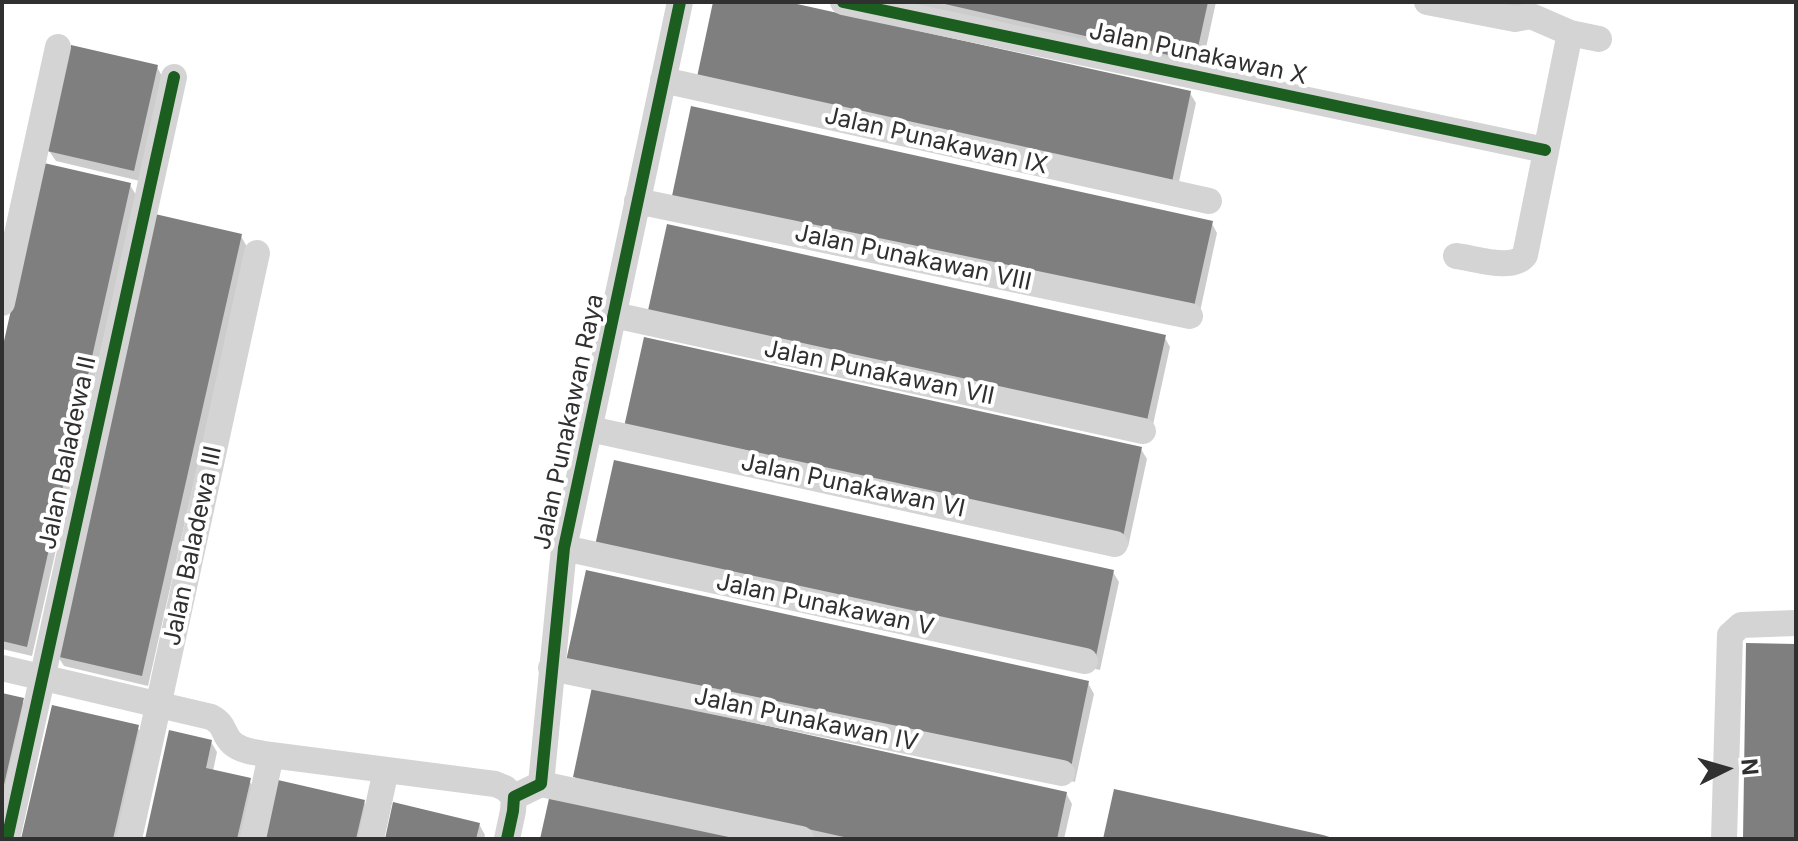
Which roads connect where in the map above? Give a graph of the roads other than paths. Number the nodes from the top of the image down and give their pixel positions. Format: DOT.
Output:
graph roads {
  1 [pos="680,2"];
  2 [pos="843,2"];
  3 [pos="1427,2"];
  4 [pos="1534,9"];
  5 [pos="1570,33"];
  6 [pos="1599,39"];
  7 [pos="58,47"];
  8 [pos="174,77"];
  9 [pos="663,80"];
  10 [pos="1545,150"];
  11 [pos="637,201"];
  12 [pos="1209,201"];
  13 [pos="257,253"];
  14 [pos="1456,256"];
  15 [pos="2,303"];
  16 [pos="614,315"];
  17 [pos="1190,316"];
  18 [pos="590,429"];
  19 [pos="1143,431"];
  20 [pos="1115,544"];
  21 [pos="564,548"];
  22 [pos="1796,623"];
  23 [pos="1085,661"];
  24 [pos="2,668"];
  25 [pos="551,668"];
  26 [pos="42,676"];
  27 [pos="158,705"];
  28 [pos="271,755"];
  29 [pos="386,770"];
  30 [pos="1062,773"];
  31 [pos="541,784"];
  32 [pos="514,797"];
  33 [pos="7,839"];
  34 [pos="129,839"];
  35 [pos="253,839"];
  36 [pos="371,839"];
  37 [pos="507,839"];
  38 [pos="801,839"];
  39 [pos="1724,839"];
  1 -- 9 [label="street, Jalan Punakawan Raya"];
  2 -- 10 [label="street, Jalan Punakawan X"];
  3 -- 4 [label="street"];
  4 -- 5 [label="street"];
  5 -- 6 [label="street"];
  5 -- 10 [label="street"];
  7 -- 15 [label="street"];
  8 -- 26 [label="street, Jalan Baladewa II"];
  9 -- 11 [label="street, Jalan Punakawan Raya"];
  9 -- 12 [label="street, Jalan Punakawan IX"];
  10 -- 14 [label="street"];
  11 -- 16 [label="street, Jalan Punakawan Raya"];
  11 -- 17 [label="street, Jalan Punakawan VIII"];
  13 -- 27 [label="street, Jalan Baladewa III"];
  16 -- 18 [label="street, Jalan Punakawan Raya"];
  16 -- 19 [label="street, Jalan Punakawan VII"];
  18 -- 20 [label="street, Jalan Punakawan VI"];
  18 -- 21 [label="street, Jalan Punakawan Raya"];
  21 -- 23 [label="street, Jalan Punakawan V"];
  21 -- 25 [label="street, Jalan Punakawan Raya"];
  22 -- 39 [label="street"];
  24 -- 26 [label="street"];
  25 -- 30 [label="street, Jalan Punakawan IV"];
  25 -- 31 [label="street, Jalan Punakawan Raya"];
  26 -- 27 [label="street"];
  26 -- 33 [label="street, Jalan Baladewa II"];
  27 -- 28 [label="street"];
  27 -- 34 [label="street, Jalan Baladewa III"];
  28 -- 29 [label="street"];
  28 -- 35 [label="street"];
  29 -- 32 [label="street"];
  29 -- 36 [label="street"];
  31 -- 32 [label="street"];
  31 -- 38 [label="street"];
  32 -- 37 [label="street"];
}
